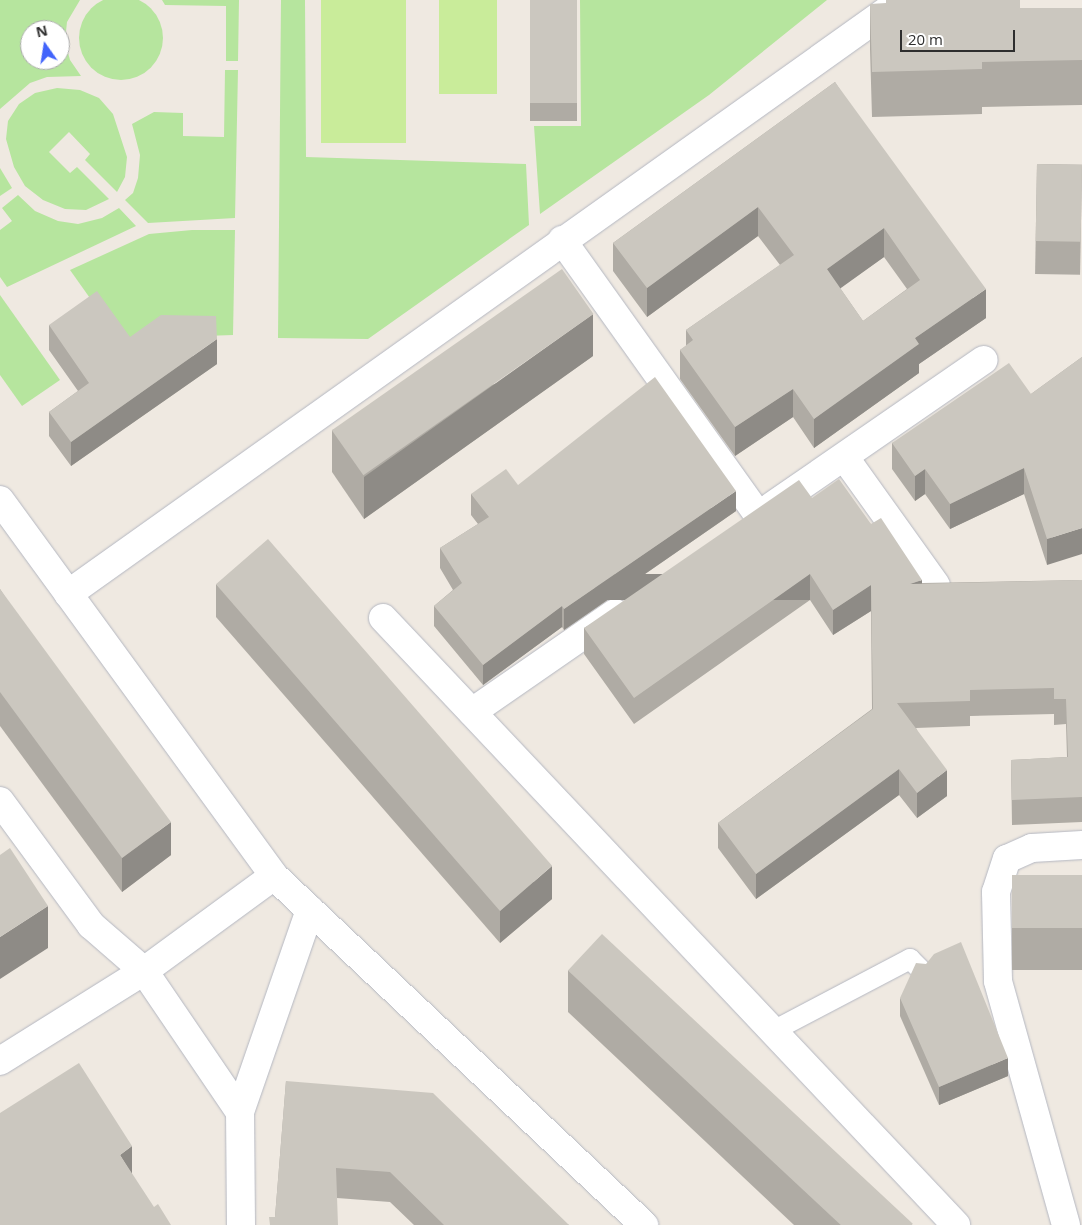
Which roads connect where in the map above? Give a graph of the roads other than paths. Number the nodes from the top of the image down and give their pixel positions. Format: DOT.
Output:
graph roads {
  1 [pos="902,0"];
  2 [pos="562,240"];
  3 [pos="984,360"];
  4 [pos="845,458"];
  5 [pos="0,500"];
  6 [pos="758,515"];
  7 [pos="733,532"];
  8 [pos="936,585"];
  9 [pos="68,594"];
  10 [pos="635,599"];
  11 [pos="383,618"];
  12 [pos="472,712"];
  13 [pos="0,801"];
  14 [pos="1082,845"];
  15 [pos="274,876"];
  16 [pos="310,910"];
  17 [pos="144,971"];
  18 [pos="922,971"];
  19 [pos="773,1031"];
  20 [pos="0,1060"];
  21 [pos="240,1112"];
  22 [pos="241,1225"];
  23 [pos="644,1225"];
  24 [pos="956,1225"];
  25 [pos="1066,1225"];
  1 -- 2 [label="street"];
  2 -- 6 [label="street"];
  2 -- 9 [label="street"];
  3 -- 4 [label="street"];
  4 -- 6 [label="street"];
  4 -- 8 [label="street"];
  5 -- 9 [label="street"];
  6 -- 7 [label="street"];
  9 -- 15 [label="street"];
  10 -- 12 [label="street"];
  11 -- 12 [label="street"];
  12 -- 19 [label="street"];
  13 -- 17 [label="street"];
  14 -- 25 [label="street"];
  15 -- 16 [label="street"];
  15 -- 17 [label="street"];
  16 -- 21 [label="street"];
  16 -- 23 [label="street"];
  17 -- 20 [label="street"];
  17 -- 21 [label="street"];
  18 -- 19 [label="lane"];
  19 -- 24 [label="street"];
  21 -- 22 [label="street"];
}
